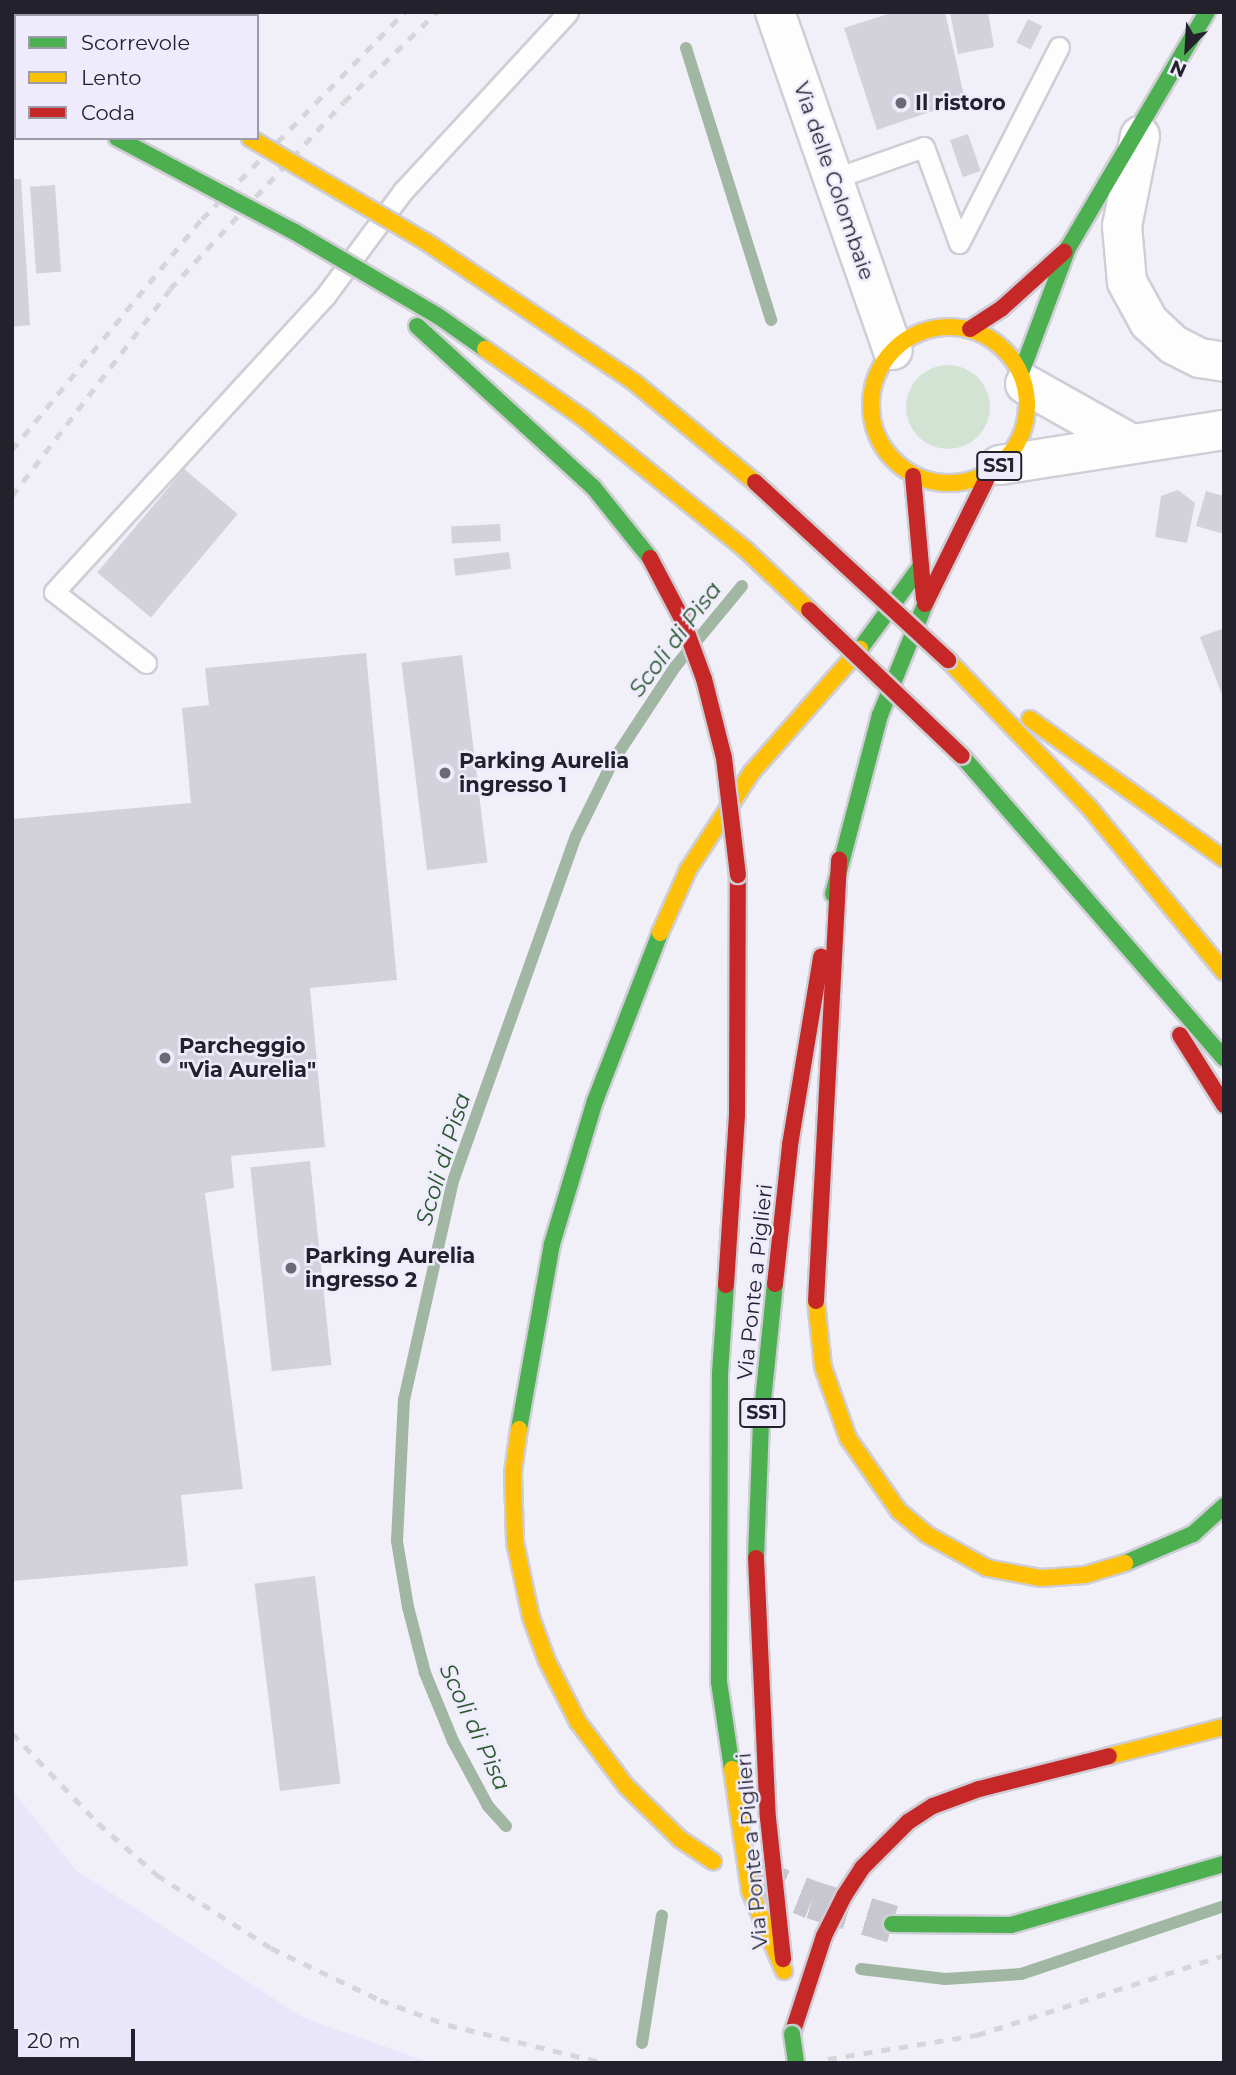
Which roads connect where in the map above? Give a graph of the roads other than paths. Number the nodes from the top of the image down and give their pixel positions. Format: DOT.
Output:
graph roads {
  1 [pos="568,12"];
  2 [pos="775,12"];
  3 [pos="1207,12"];
  4 [pos="1059,47"];
  5 [pos="1153,100"];
  6 [pos="121,140"];
  7 [pos="253,140"];
  8 [pos="833,179"];
  9 [pos="1068,248"];
  10 [pos="345,261"];
  11 [pos="970,329"];
  12 [pos="893,350"];
  13 [pos="1224,362"];
  14 [pos="1023,379"];
  15 [pos="1224,430"];
  16 [pos="1128,442"];
  17 [pos="995,468"];
  18 [pos="913,475"];
  19 [pos="921,566"];
  20 [pos="925,606"];
  21 [pos="948,660"];
  22 [pos="146,663"];
  23 [pos="1224,859"];
  24 [pos="839,860"];
  25 [pos="1104,915"];
  26 [pos="1224,972"];
  27 [pos="1224,1058"];
  28 [pos="1224,1105"];
  29 [pos="1224,1506"];
  30 [pos="1224,1727"];
  31 [pos="713,1861"];
  32 [pos="1224,1864"];
  33 [pos="892,1924"];
  34 [pos="786,1983"];
  35 [pos="792,2034"];
  36 [pos="796,2063"];
  1 -- 22 [label="lane"];
  2 -- 8 [label="street, Via delle Colombaie"];
  3 -- 5 [label="main road, SS1"];
  4 -- 8 [label="lane"];
  5 -- 9 [label="main road, SS1"];
  5 -- 13 [label="street"];
  6 -- 10 [label="main road, bridge"];
  7 -- 21 [label="main road, bridge"];
  8 -- 12 [label="street, Via delle Colombaie"];
  9 -- 11 [label="main road, SS1"];
  9 -- 14 [label="main road, SS1"];
  10 -- 25 [label="main road, bridge"];
  10 -- 34 [label="main road, bridge"];
  11 -- 12 [label="main road"];
  11 -- 14 [label="main road"];
  12 -- 18 [label="main road, SS1"];
  14 -- 16 [label="street"];
  14 -- 17 [label="main road, SS1"];
  15 -- 16 [label="street"];
  16 -- 17 [label="street"];
  17 -- 18 [label="main road, SS1"];
  17 -- 20 [label="main road, Via Ponte a Piglieri / SS1"];
  18 -- 19 [label="main road, Via Ponte a Piglieri / SS1"];
  19 -- 20 [label="main road, Via Ponte a Piglieri / SS1"];
  19 -- 31 [label="main road"];
  20 -- 24 [label="main road, Via Ponte a Piglieri / SS1"];
  21 -- 23 [label="main road"];
  21 -- 26 [label="main road"];
  24 -- 29 [label="main road"];
  24 -- 34 [label="main road, Via Ponte a Piglieri / SS1"];
  25 -- 27 [label="main road"];
  25 -- 28 [label="main road"];
  30 -- 35 [label="main road"];
  32 -- 33 [label="main road"];
  34 -- 35 [label="main road, Via Ponte a Piglieri / SS1"];
  35 -- 36 [label="main road, Via Ponte a Piglieri / SS1, bridge"];
}
